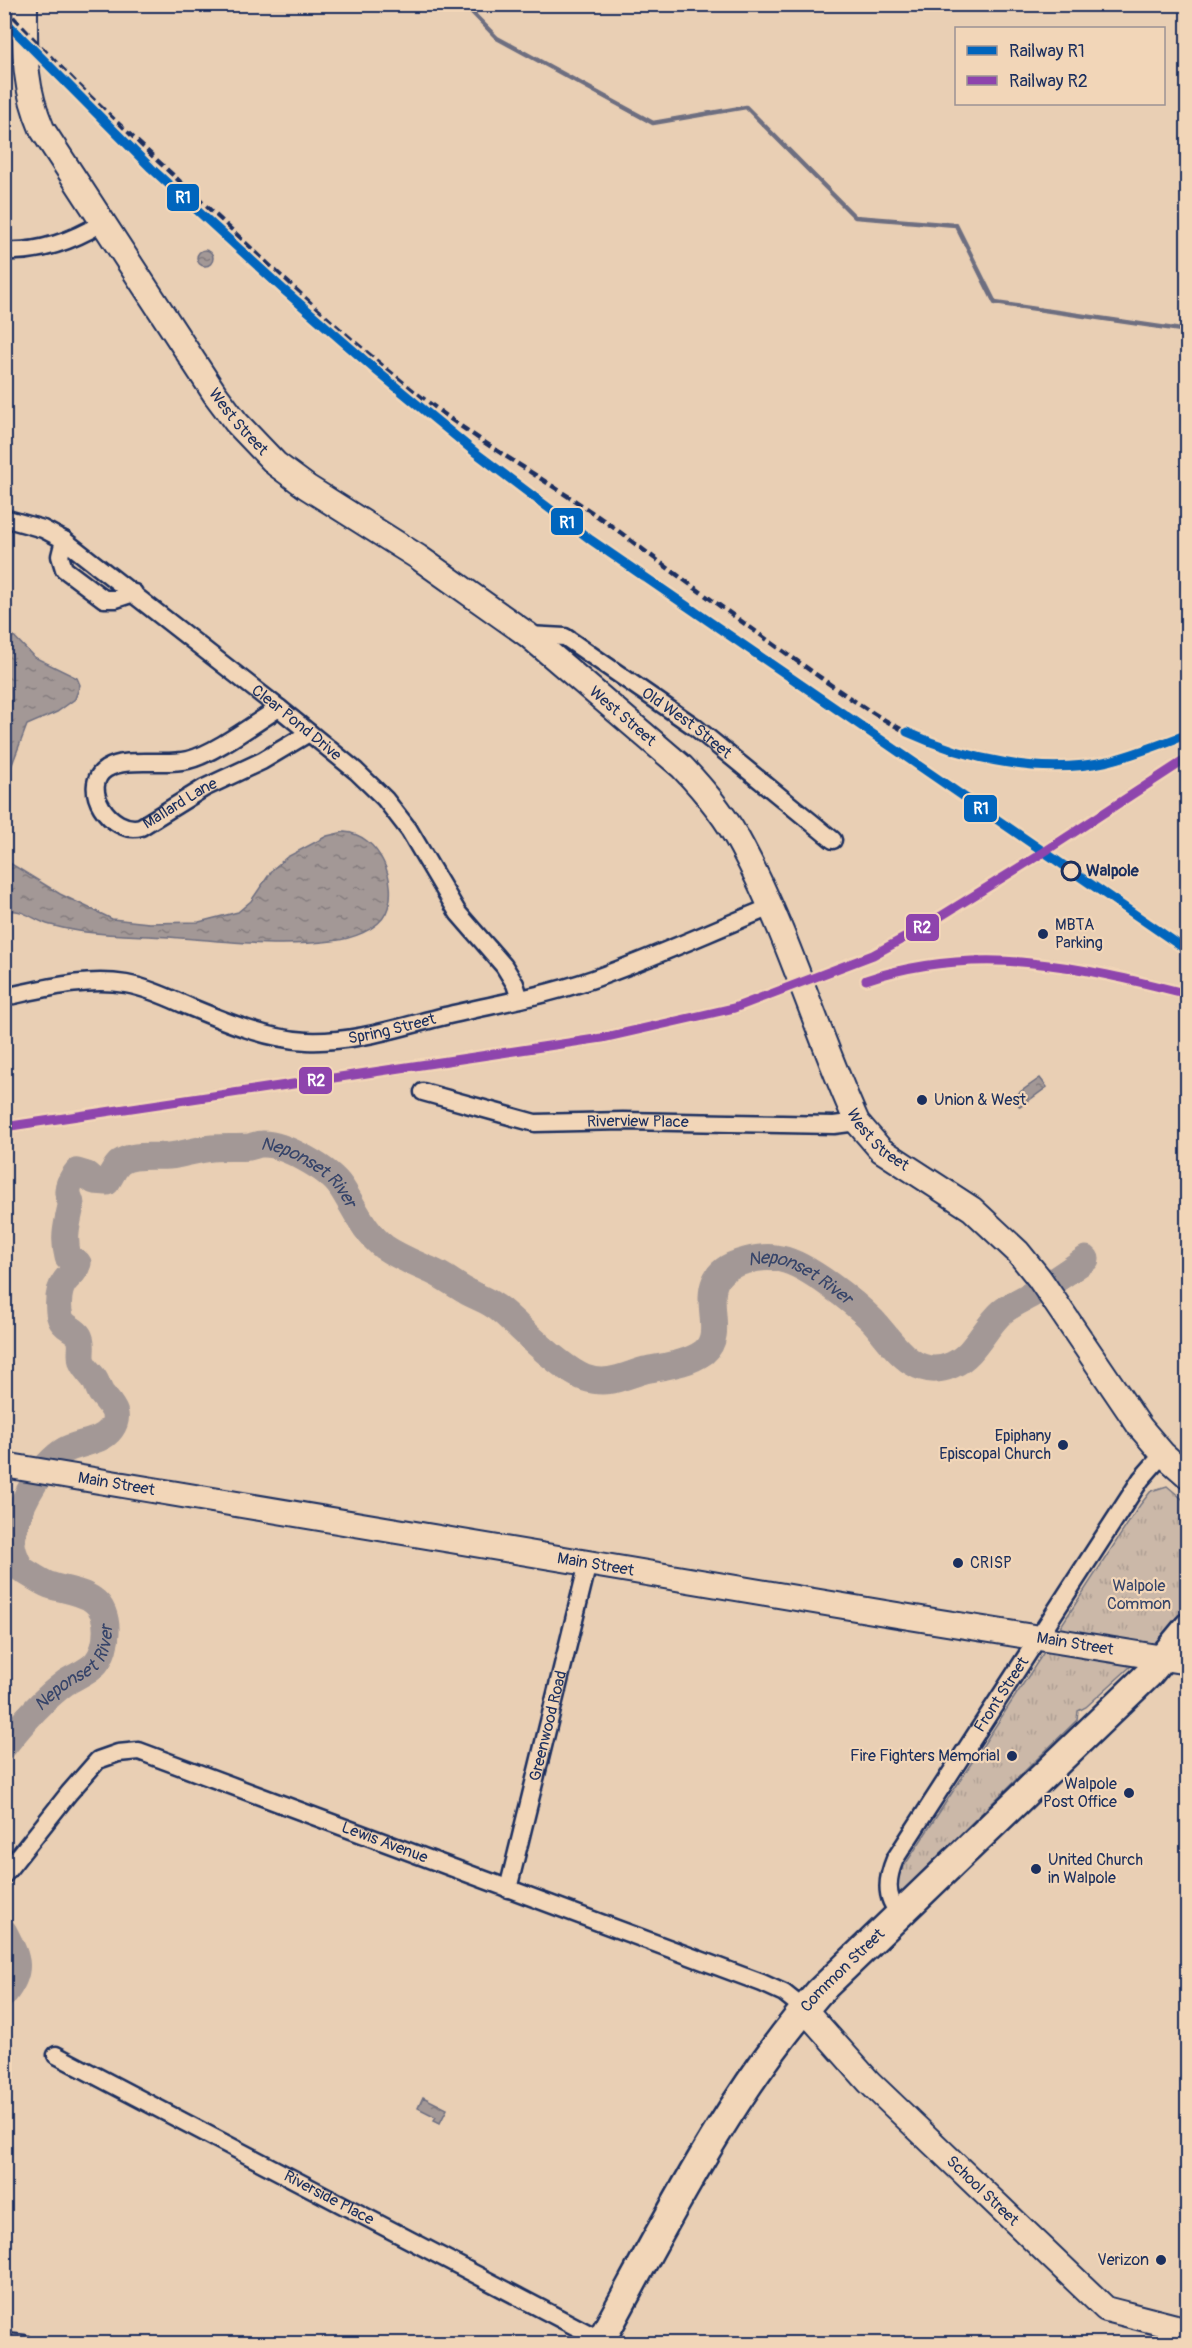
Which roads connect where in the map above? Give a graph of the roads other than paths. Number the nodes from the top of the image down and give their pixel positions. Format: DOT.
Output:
graph roads {
  1 [pos="25,4"];
  2 [pos="102,223"];
  3 [pos="4,251"];
  4 [pos="4,518"];
  5 [pos="64,540"];
  6 [pos="134,593"];
  7 [pos="528,635"];
  8 [pos="279,708"];
  9 [pos="309,732"];
  10 [pos="833,840"];
  11 [pos="771,907"];
  12 [pos="4,997"];
  13 [pos="520,999"];
  14 [pos="423,1092"];
  15 [pos="857,1122"];
  16 [pos="1163,1455"];
  17 [pos="4,1465"];
  18 [pos="1188,1476"];
  19 [pos="588,1563"];
  20 [pos="1188,1627"];
  21 [pos="1039,1637"];
  22 [pos="1176,1660"];
  23 [pos="4,1875"];
  24 [pos="507,1889"];
  25 [pos="900,1913"];
  26 [pos="804,2009"];
  27 [pos="56,2055"];
  28 [pos="1188,2330"];
  29 [pos="4,2342"];
  30 [pos="600,2342"];
  31 [pos="24,2343"];
  1 -- 2 [label="street, West Street"];
  2 -- 3 [label="street"];
  2 -- 7 [label="street, West Street"];
  4 -- 5 [label="street, Clear Pond Drive"];
  5 -- 6 [label="street, Clear Pond Drive"];
  5 -- 6 [label="street"];
  6 -- 8 [label="street, Clear Pond Drive"];
  7 -- 10 [label="street, Old West Street"];
  7 -- 11 [label="street, West Street"];
  8 -- 9 [label="street, Clear Pond Drive"];
  8 -- 9 [label="street, Mallard Lane"];
  9 -- 13 [label="street, Clear Pond Drive"];
  11 -- 13 [label="street, Spring Street"];
  11 -- 15 [label="street, West Street"];
  12 -- 13 [label="street, Spring Street"];
  14 -- 15 [label="street, Riverview Place"];
  15 -- 16 [label="street, West Street"];
  16 -- 18 [label="street, West Street"];
  16 -- 21 [label="street, Front Street"];
  17 -- 19 [label="street, Main Street"];
  19 -- 21 [label="street, Main Street"];
  19 -- 24 [label="street, Greenwood Road"];
  20 -- 22 [label="main road, Common Street"];
  21 -- 22 [label="street, Main Street"];
  21 -- 25 [label="street, Front Street"];
  22 -- 25 [label="main road, Common Street"];
  23 -- 24 [label="street, Lewis Avenue"];
  24 -- 26 [label="street, Lewis Avenue"];
  25 -- 26 [label="main road, Common Street"];
  26 -- 28 [label="street, School Street"];
  26 -- 30 [label="main road, Common Street"];
  27 -- 30 [label="street, Riverside Place"];
  29 -- 31 [label="street"];
}
